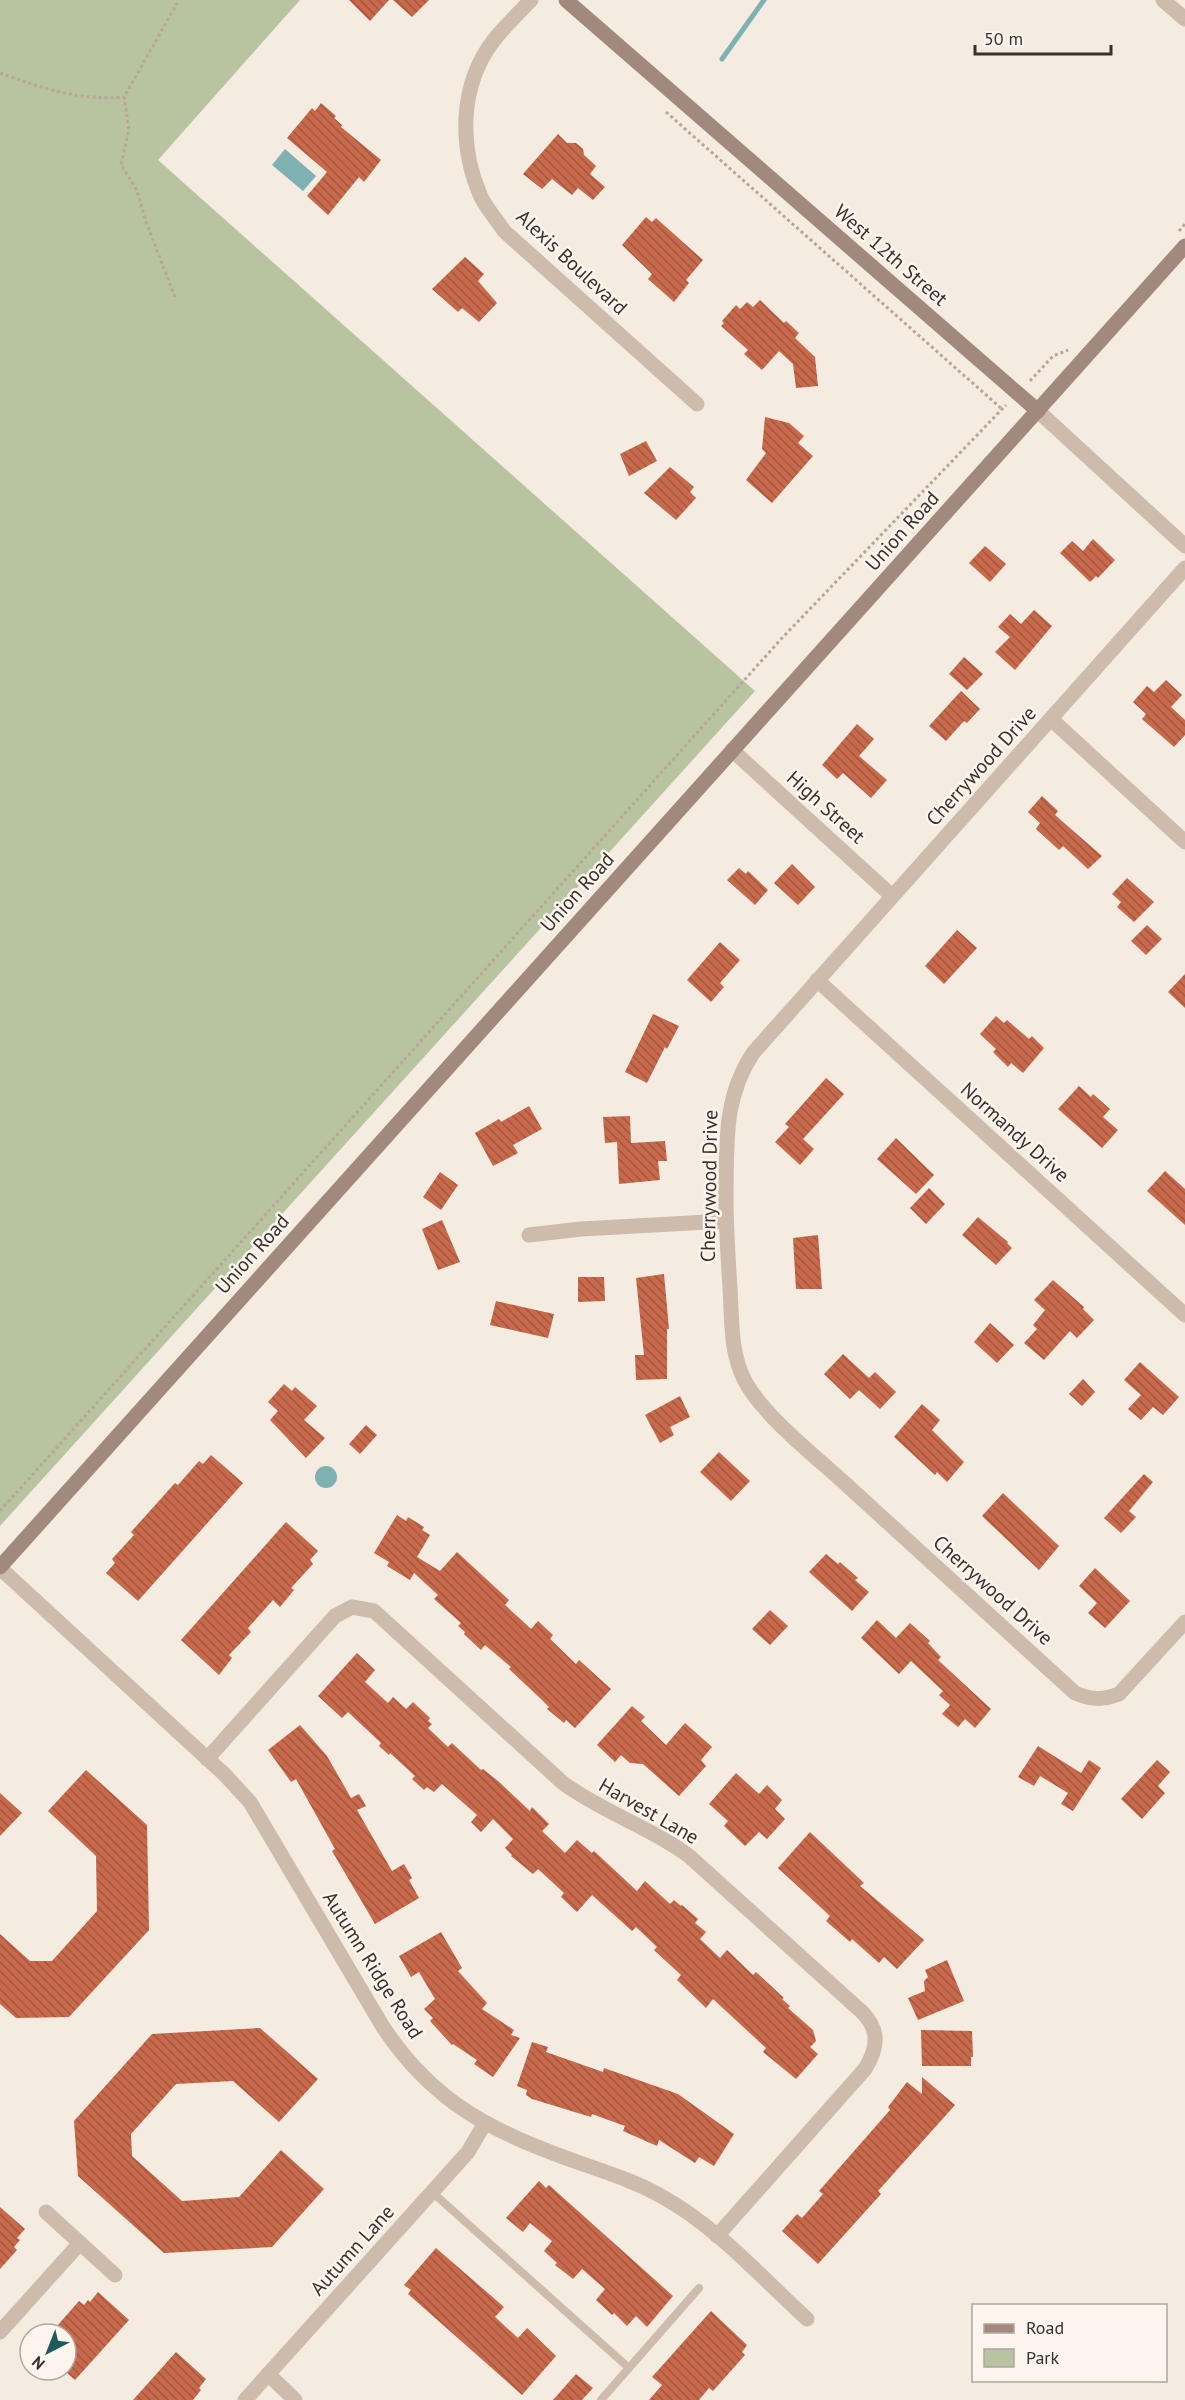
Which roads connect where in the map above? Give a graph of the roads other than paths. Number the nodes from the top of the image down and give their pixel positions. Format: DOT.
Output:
graph roads {
  1 [pos="531,0"];
  2 [pos="566,0"];
  3 [pos="1163,0"];
  4 [pos="1185,19"];
  5 [pos="1181,239"];
  6 [pos="697,404"];
  7 [pos="1038,411"];
  8 [pos="1185,546"];
  9 [pos="1185,568"];
  10 [pos="1051,719"];
  11 [pos="732,750"];
  12 [pos="1185,842"];
  13 [pos="892,896"];
  14 [pos="817,980"];
  15 [pos="726,1221"];
  16 [pos="529,1235"];
  17 [pos="1185,1315"];
  18 [pos="0,1567"];
  19 [pos="1185,1622"];
  20 [pos="207,1759"];
  21 [pos="485,2123"];
  22 [pos="432,2192"];
  23 [pos="46,2212"];
  24 [pos="717,2236"];
  25 [pos="80,2243"];
  26 [pos="115,2275"];
  27 [pos="699,2288"];
  28 [pos="807,2319"];
  29 [pos="0,2332"];
  30 [pos="629,2368"];
  31 [pos="268,2374"];
  32 [pos="245,2400"];
  33 [pos="295,2400"];
  34 [pos="601,2400"];
  1 -- 6 [label="street, Alexis Boulevard"];
  2 -- 7 [label="main road, West 12th Street"];
  3 -- 4 [label="street"];
  5 -- 7 [label="main road, Union Road"];
  7 -- 8 [label="street, West 12th Street"];
  7 -- 11 [label="main road, Union Road"];
  9 -- 10 [label="street, Cherrywood Drive"];
  10 -- 12 [label="street"];
  10 -- 13 [label="street, Cherrywood Drive"];
  11 -- 13 [label="street, High Street"];
  11 -- 18 [label="main road, Union Road"];
  13 -- 14 [label="street, Cherrywood Drive"];
  14 -- 15 [label="street, Cherrywood Drive"];
  14 -- 17 [label="street, Normandy Drive"];
  15 -- 16 [label="street"];
  15 -- 19 [label="street, Cherrywood Drive"];
  18 -- 20 [label="street, Autumn Ridge Road"];
  20 -- 21 [label="street, Autumn Ridge Road"];
  20 -- 24 [label="street, Harvest Lane"];
  21 -- 22 [label="street, Autumn Lane"];
  21 -- 24 [label="street, Autumn Ridge Road"];
  22 -- 30 [label="lane"];
  22 -- 31 [label="street, Autumn Lane"];
  23 -- 25 [label="street"];
  24 -- 28 [label="street, Autumn Ridge Road"];
  25 -- 26 [label="street"];
  25 -- 29 [label="street"];
  27 -- 30 [label="lane"];
  30 -- 34 [label="lane"];
  31 -- 32 [label="street, Autumn Lane"];
  31 -- 33 [label="street"];
}
